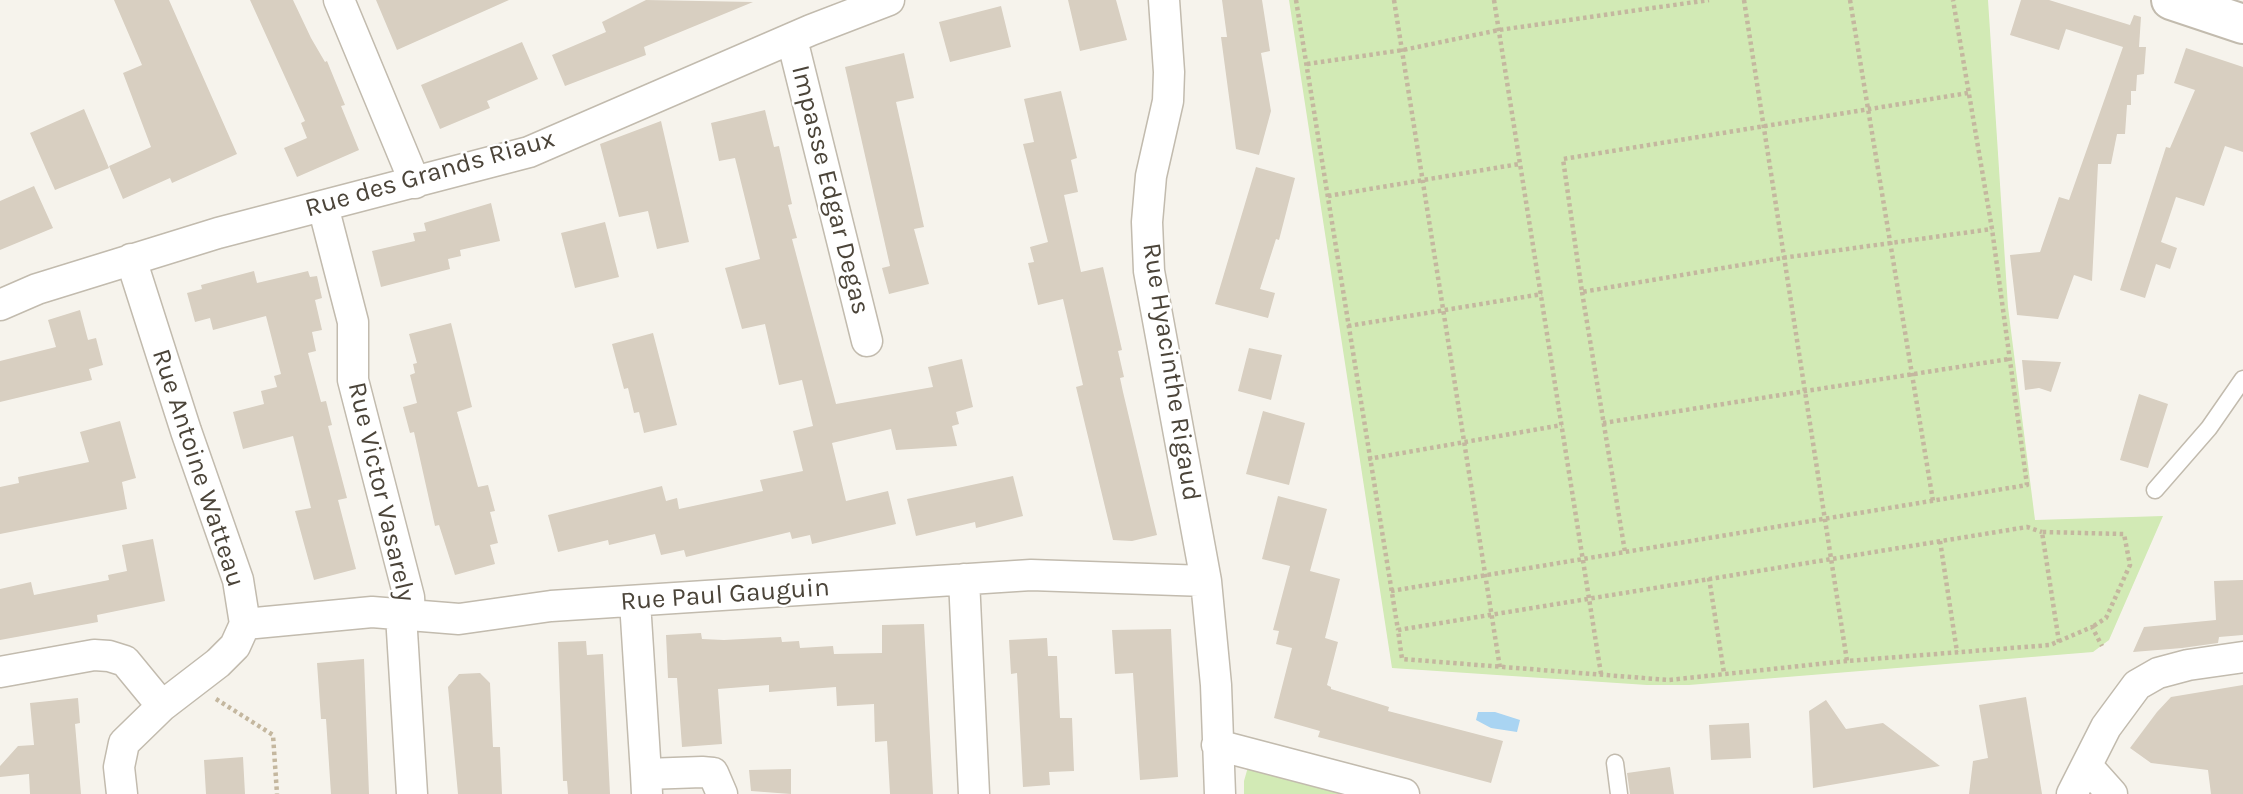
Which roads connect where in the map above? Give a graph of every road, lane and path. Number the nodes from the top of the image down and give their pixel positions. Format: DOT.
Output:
graph roads {
  1 [pos="339,0"];
  2 [pos="889,0"];
  3 [pos="1164,0"];
  4 [pos="1296,0"];
  5 [pos="1394,0"];
  6 [pos="1494,0"];
  7 [pos="1709,0"];
  8 [pos="1744,0"];
  9 [pos="1850,0"];
  10 [pos="1953,0"];
  11 [pos="2171,0"];
  12 [pos="2243,24"];
  13 [pos="1499,30"];
  14 [pos="792,39"];
  15 [pos="1403,50"];
  16 [pos="1307,64"];
  17 [pos="1968,93"];
  18 [pos="1869,109"];
  19 [pos="1761,128"];
  20 [pos="1519,164"];
  21 [pos="1424,180"];
  22 [pos="415,183"];
  23 [pos="1328,197"];
  24 [pos="323,206"];
  25 [pos="1992,229"];
  26 [pos="1890,243"];
  27 [pos="1782,258"];
  28 [pos="131,259"];
  29 [pos="1582,292"];
  30 [pos="1542,294"];
  31 [pos="0,305"];
  32 [pos="1444,310"];
  33 [pos="1348,326"];
  34 [pos="867,341"];
  35 [pos="2009,359"];
  36 [pos="1912,374"];
  37 [pos="2243,379"];
  38 [pos="1804,391"];
  39 [pos="1603,423"];
  40 [pos="1562,425"];
  41 [pos="1466,442"];
  42 [pos="1368,459"];
  43 [pos="2155,490"];
  44 [pos="1933,501"];
  45 [pos="1824,519"];
  46 [pos="2042,532"];
  47 [pos="1940,541"];
  48 [pos="1625,552"];
  49 [pos="1831,558"];
  50 [pos="1583,560"];
  51 [pos="1486,574"];
  52 [pos="964,579"];
  53 [pos="1709,579"];
  54 [pos="1206,581"];
  55 [pos="1391,591"];
  56 [pos="1589,598"];
  57 [pos="635,602"];
  58 [pos="405,614"];
  59 [pos="1493,614"];
  60 [pos="244,624"];
  61 [pos="2092,627"];
  62 [pos="1398,630"];
  63 [pos="2059,642"];
  64 [pos="2102,646"];
  65 [pos="1957,652"];
  66 [pos="2243,657"];
  67 [pos="1847,661"];
  68 [pos="1500,668"];
  69 [pos="0,672"];
  70 [pos="1724,673"];
  71 [pos="1601,674"];
  72 [pos="192,683"];
  73 [pos="162,706"];
  74 [pos="1217,745"];
  75 [pos="1615,763"];
  76 [pos="2087,766"];
  77 [pos="646,784"];
  78 [pos="122,794"];
  79 [pos="277,794"];
  80 [pos="412,794"];
  81 [pos="723,794"];
  82 [pos="974,794"];
  83 [pos="1220,794"];
  84 [pos="1404,794"];
  85 [pos="1619,794"];
  86 [pos="2072,794"];
  87 [pos="2112,794"];
  1 -- 22 [label="street"];
  2 -- 14 [label="street, Rue des Grands Riaux"];
  3 -- 54 [label="street, Rue Hyacinthe Rigaud"];
  4 -- 16 [label="path"];
  5 -- 15 [label="path"];
  6 -- 13 [label="path"];
  7 -- 13 [label="path"];
  8 -- 19 [label="path"];
  9 -- 18 [label="path"];
  10 -- 17 [label="path"];
  11 -- 12 [label="street"];
  13 -- 15 [label="path"];
  13 -- 20 [label="path"];
  14 -- 22 [label="street, Rue des Grands Riaux"];
  14 -- 34 [label="street, Impasse Edgar Degas"];
  15 -- 16 [label="path"];
  15 -- 21 [label="path"];
  16 -- 23 [label="path"];
  17 -- 18 [label="path"];
  17 -- 25 [label="path"];
  18 -- 19 [label="path"];
  18 -- 26 [label="path"];
  19 -- 27 [label="path"];
  19 -- 29 [label="path"];
  20 -- 21 [label="path"];
  20 -- 30 [label="path"];
  21 -- 23 [label="path"];
  21 -- 32 [label="path"];
  22 -- 24 [label="street, Rue des Grands Riaux"];
  23 -- 33 [label="path"];
  24 -- 28 [label="street, Rue des Grands Riaux"];
  24 -- 58 [label="street, Rue Victor Vasarely"];
  25 -- 26 [label="path"];
  25 -- 35 [label="path"];
  26 -- 27 [label="path"];
  26 -- 36 [label="path"];
  27 -- 29 [label="path"];
  27 -- 38 [label="path"];
  28 -- 31 [label="street, Rue des Grands Riaux"];
  28 -- 60 [label="street, Rue Antoine Watteau"];
  29 -- 39 [label="path"];
  30 -- 32 [label="path"];
  30 -- 40 [label="path"];
  32 -- 33 [label="path"];
  32 -- 41 [label="path"];
  33 -- 42 [label="path"];
  35 -- 36 [label="path"];
  35 -- 44 [label="path"];
  36 -- 38 [label="path"];
  36 -- 44 [label="path"];
  37 -- 43 [label="lane"];
  38 -- 39 [label="path"];
  38 -- 45 [label="path"];
  39 -- 48 [label="path"];
  40 -- 41 [label="path"];
  40 -- 50 [label="path"];
  41 -- 42 [label="path"];
  41 -- 51 [label="path"];
  42 -- 55 [label="path"];
  44 -- 45 [label="path"];
  45 -- 48 [label="path"];
  45 -- 49 [label="path"];
  46 -- 47 [label="path"];
  46 -- 61 [label="path"];
  46 -- 63 [label="path"];
  47 -- 49 [label="path"];
  47 -- 65 [label="path"];
  48 -- 50 [label="path"];
  49 -- 53 [label="path"];
  49 -- 67 [label="path"];
  50 -- 51 [label="path"];
  50 -- 56 [label="path"];
  51 -- 55 [label="path"];
  51 -- 59 [label="path"];
  52 -- 54 [label="street, Rue Paul Gauguin"];
  52 -- 57 [label="street, Rue Paul Gauguin"];
  52 -- 82 [label="street"];
  53 -- 56 [label="path"];
  53 -- 70 [label="path"];
  54 -- 74 [label="street, Rue Hyacinthe Rigaud"];
  55 -- 62 [label="path"];
  56 -- 59 [label="path"];
  56 -- 71 [label="path"];
  57 -- 58 [label="street, Rue Paul Gauguin"];
  57 -- 77 [label="street"];
  58 -- 60 [label="street, Rue Paul Gauguin"];
  58 -- 80 [label="street, Rue Victor Vasarely"];
  59 -- 62 [label="path"];
  59 -- 68 [label="path"];
  60 -- 72 [label="street, Rue Antoine Watteau"];
  61 -- 63 [label="path"];
  61 -- 64 [label="path"];
  62 -- 68 [label="path"];
  63 -- 65 [label="path"];
  65 -- 67 [label="path"];
  66 -- 76 [label="street"];
  67 -- 70 [label="path"];
  68 -- 71 [label="path"];
  69 -- 73 [label="street"];
  70 -- 71 [label="path"];
  72 -- 73 [label="street, Rue Antoine Watteau"];
  72 -- 79 [label="path"];
  73 -- 78 [label="street, Rue Antoine Watteau"];
  74 -- 83 [label="street, Rue Hyacinthe Rigaud"];
  74 -- 84 [label="street"];
  75 -- 85 [label="lane"];
  76 -- 86 [label="street"];
  76 -- 87 [label="street"];
  77 -- 81 [label="street"];
}
